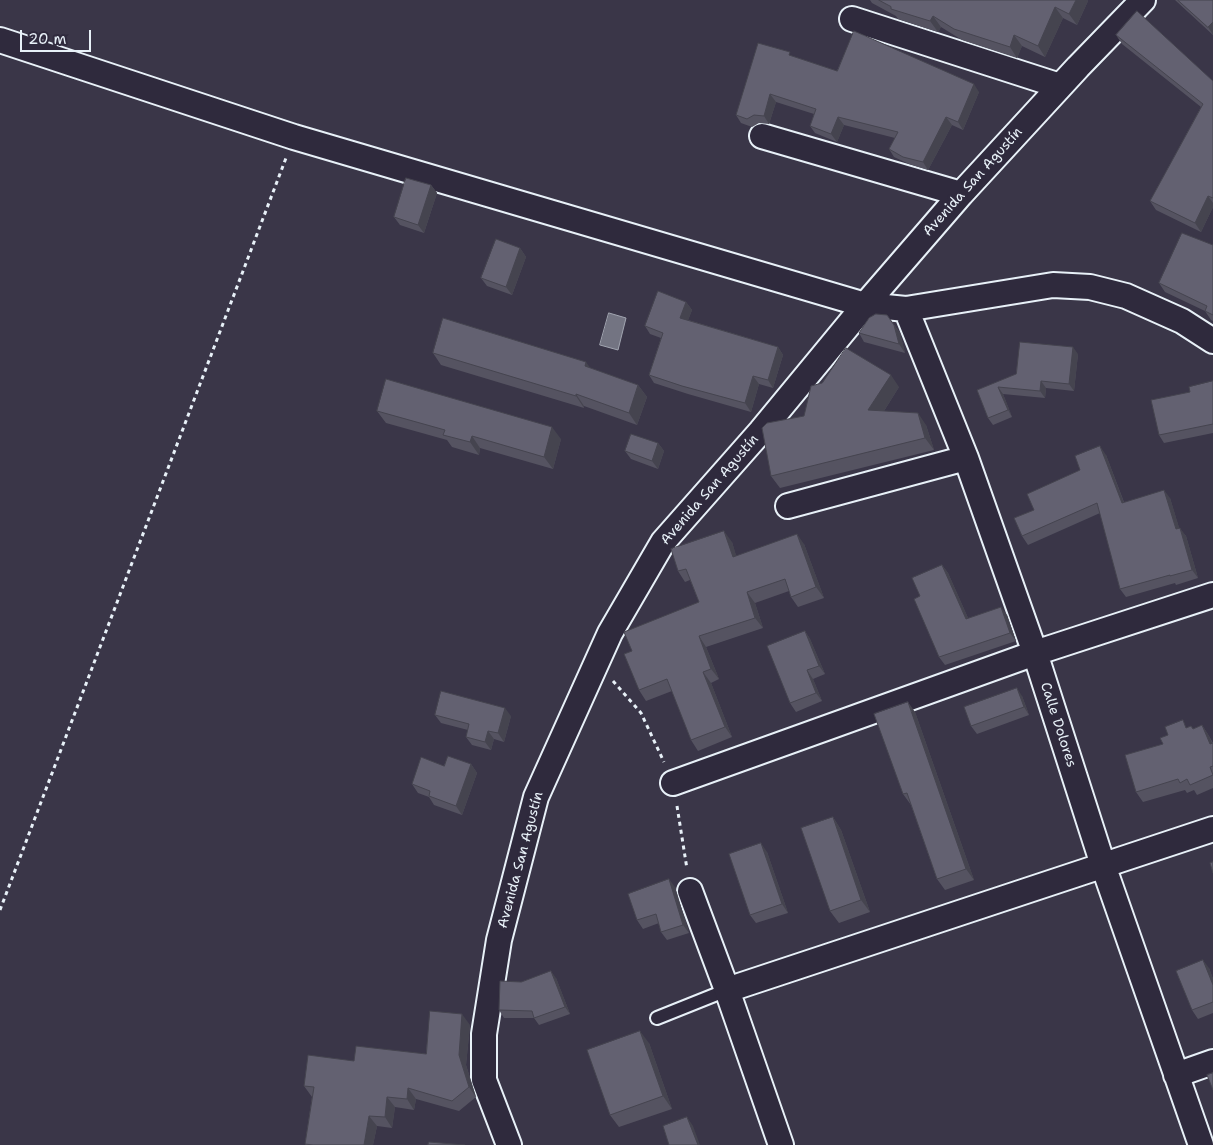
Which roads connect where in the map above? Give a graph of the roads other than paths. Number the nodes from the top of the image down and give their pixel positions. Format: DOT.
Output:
graph roads {
  1 [pos="1143,0"];
  2 [pos="852,18"];
  3 [pos="0,40"];
  4 [pos="1060,86"];
  5 [pos="762,136"];
  6 [pos="961,194"];
  7 [pos="865,305"];
  8 [pos="906,309"];
  9 [pos="1213,341"];
  10 [pos="966,458"];
  11 [pos="788,506"];
  12 [pos="1213,595"];
  13 [pos="1035,653"];
  14 [pos="673,783"];
  15 [pos="1213,829"];
  16 [pos="1103,864"];
  17 [pos="690,891"];
  18 [pos="727,990"];
  19 [pos="658,1018"];
  20 [pos="1213,1062"];
  21 [pos="1176,1075"];
  22 [pos="509,1145"];
  23 [pos="781,1145"];
  24 [pos="1201,1145"];
  1 -- 4 [label="street, Avenida San Agustín"];
  2 -- 4 [label="street"];
  3 -- 7 [label="street"];
  4 -- 6 [label="street, Avenida San Agustín"];
  5 -- 6 [label="street"];
  6 -- 7 [label="street, Avenida San Agustín"];
  7 -- 8 [label="street"];
  7 -- 22 [label="street, Avenida San Agustín"];
  8 -- 9 [label="street"];
  8 -- 10 [label="street, Calle Dolores"];
  10 -- 11 [label="street"];
  10 -- 13 [label="street, Calle Dolores"];
  12 -- 13 [label="street"];
  13 -- 14 [label="street"];
  13 -- 16 [label="street, Calle Dolores"];
  15 -- 16 [label="street"];
  16 -- 18 [label="street"];
  16 -- 21 [label="street, Calle Dolores"];
  17 -- 18 [label="street"];
  18 -- 19 [label="lane"];
  18 -- 23 [label="street"];
  20 -- 21 [label="street"];
  21 -- 24 [label="street, Calle Dolores"];
}
